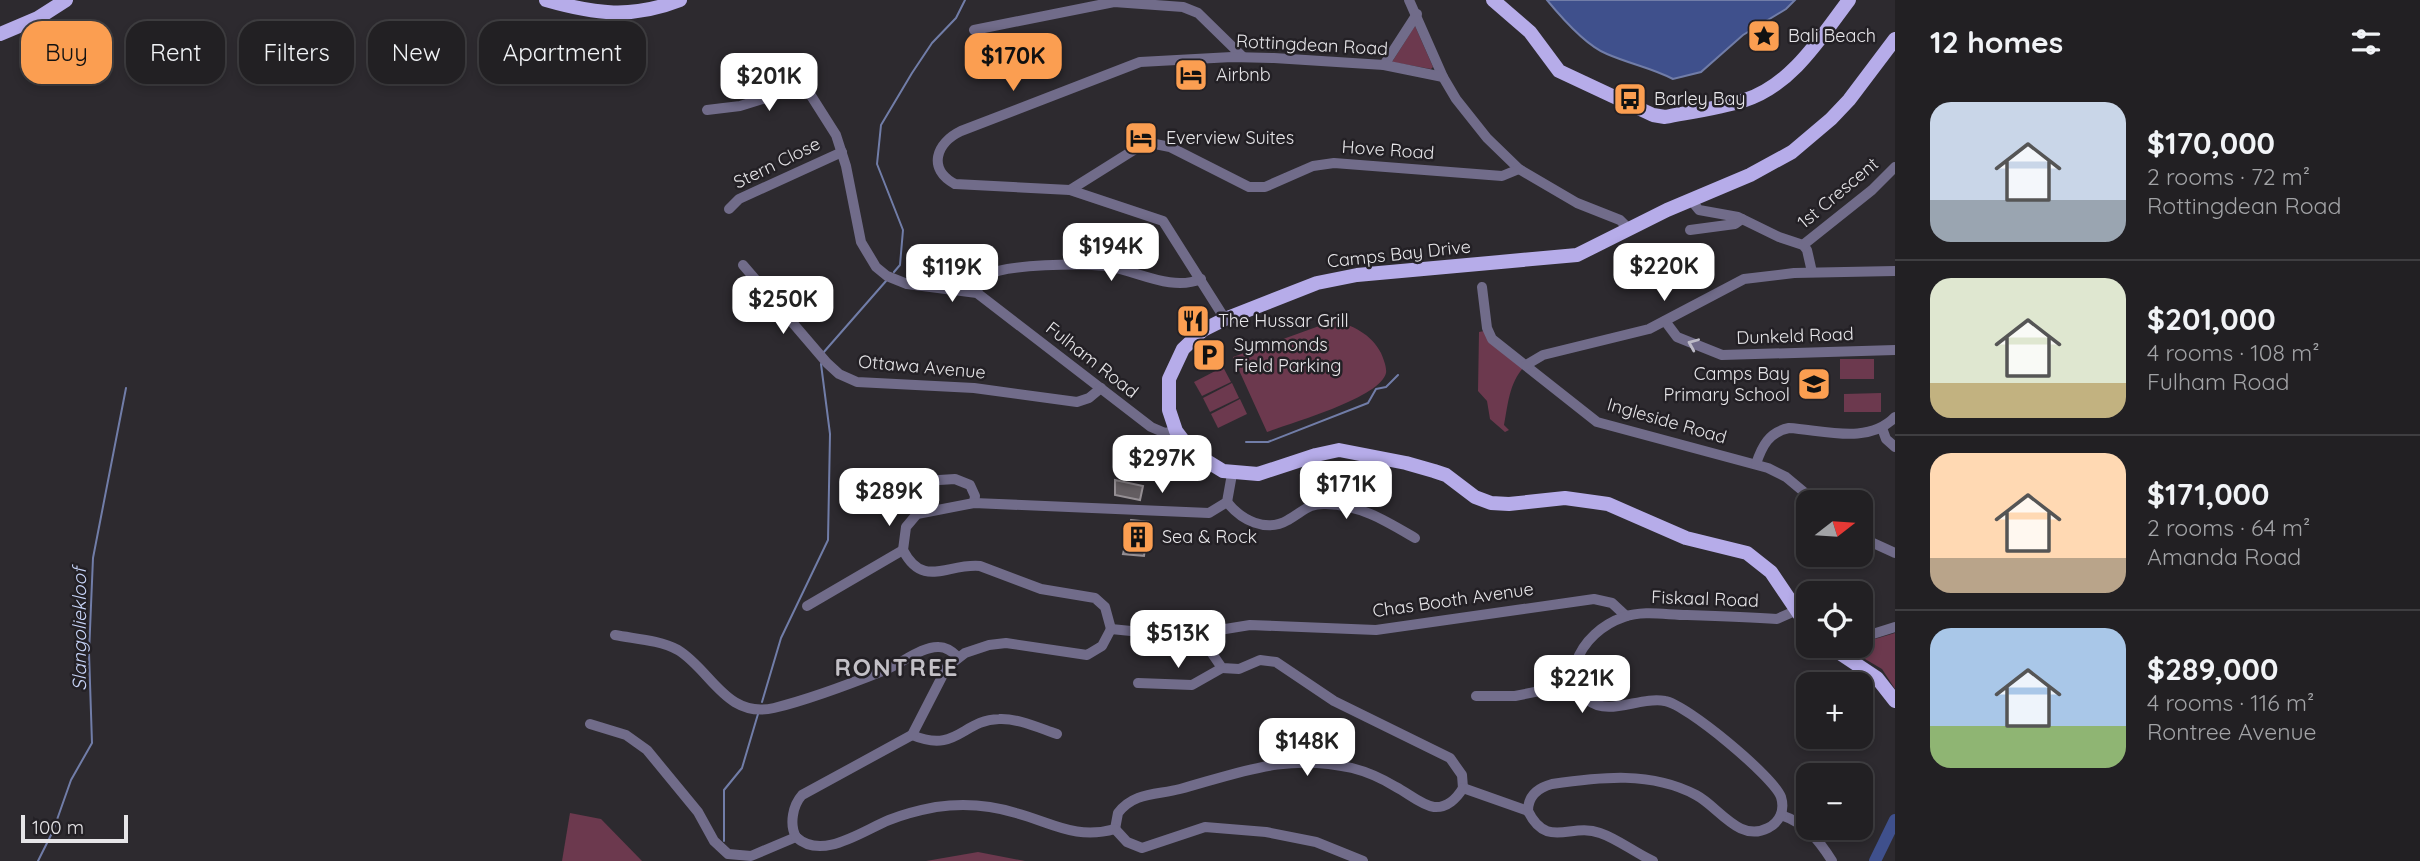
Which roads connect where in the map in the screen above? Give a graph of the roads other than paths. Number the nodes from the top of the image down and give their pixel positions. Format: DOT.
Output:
graph roads {
  1 [pos="66,0"];
  2 [pos="546,0"];
  3 [pos="680,0"];
  4 [pos="1409,0"];
  5 [pos="1493,0"];
  6 [pos="1849,0"];
  7 [pos="1417,14"];
  8 [pos="974,30"];
  9 [pos="0,34"];
  10 [pos="1895,39"];
  11 [pos="1243,57"];
  12 [pos="1384,65"];
  13 [pos="1444,77"];
  14 [pos="707,110"];
  15 [pos="842,152"];
  16 [pos="1895,167"];
  17 [pos="1519,170"];
  18 [pos="1070,190"];
  19 [pos="1691,200"];
  20 [pos="729,209"];
  21 [pos="1742,219"];
  22 [pos="1629,229"];
  23 [pos="1690,230"];
  24 [pos="1803,245"];
  25 [pos="743,265"];
  26 [pos="1895,271"];
  27 [pos="1812,272"];
  28 [pos="1201,279"];
  29 [pos="1482,287"];
  30 [pos="977,293"];
  31 [pos="1225,319"];
  32 [pos="1665,321"];
  33 [pos="1895,351"];
  34 [pos="1526,365"];
  35 [pos="1101,388"];
  36 [pos="1895,416"];
  37 [pos="1881,428"];
  38 [pos="1176,431"];
  39 [pos="1895,447"];
  40 [pos="1756,464"];
  41 [pos="1232,474"];
  42 [pos="876,484"];
  43 [pos="1801,490"];
  44 [pos="1227,502"];
  45 [pos="974,503"];
  46 [pos="1415,538"];
  47 [pos="1873,543"];
  48 [pos="903,550"];
  49 [pos="1895,553"];
  50 [pos="807,606"];
  51 [pos="1795,611"];
  52 [pos="1626,616"];
  53 [pos="1895,626"];
  54 [pos="1111,629"];
  55 [pos="1213,631"];
  56 [pos="1873,634"];
  57 [pos="615,635"];
  58 [pos="958,657"];
  59 [pos="1854,658"];
  60 [pos="1222,668"];
  61 [pos="1138,683"];
  62 [pos="1575,684"];
  63 [pos="1476,696"];
  64 [pos="1895,701"];
  65 [pos="590,724"];
  66 [pos="1057,734"];
  67 [pos="912,735"];
  68 [pos="1463,788"];
  69 [pos="1528,811"];
  70 [pos="1782,815"];
  71 [pos="1115,829"];
  72 [pos="796,837"];
  73 [pos="1363,861"];
  74 [pos="1653,861"];
  75 [pos="1832,861"];
  1 -- 9 [label="main road"];
  2 -- 3 [label="main road"];
  4 -- 7 [label="street"];
  5 -- 6 [label="main road"];
  7 -- 12 [label="street"];
  7 -- 13 [label="street"];
  8 -- 11 [label="street"];
  10 -- 19 [label="main road, Camps Bay Drive"];
  11 -- 12 [label="street, Rottingdean Road"];
  11 -- 18 [label="street, Rottingdean Road"];
  12 -- 13 [label="street, Rottingdean Road"];
  13 -- 17 [label="street"];
  14 -- 15 [label="street"];
  15 -- 20 [label="street, Stern Close"];
  15 -- 30 [label="street"];
  16 -- 24 [label="street, 1st Crescent"];
  17 -- 18 [label="street, Hove Road"];
  17 -- 22 [label="street"];
  18 -- 28 [label="street, Rottingdean Road"];
  19 -- 21 [label="street, 1st Crescent"];
  19 -- 22 [label="main road, Camps Bay Drive"];
  21 -- 23 [label="street"];
  21 -- 24 [label="street, 1st Crescent"];
  22 -- 31 [label="main road, Camps Bay Drive"];
  24 -- 27 [label="street, 1st Crescent"];
  25 -- 35 [label="street, Ottawa Avenue"];
  26 -- 27 [label="street"];
  27 -- 32 [label="street"];
  28 -- 30 [label="street"];
  28 -- 31 [label="street, Rottingdean Road"];
  29 -- 34 [label="street, Ingleside Road"];
  30 -- 35 [label="street, Fulham Road"];
  31 -- 38 [label="main road, Camps Bay Drive"];
  33 -- 32 [label="street, Dunkeld Road, one-way"];
  32 -- 34 [label="street"];
  34 -- 40 [label="street, Ingleside Road"];
  35 -- 38 [label="street, Fulham Road"];
  36 -- 37 [label="street"];
  37 -- 39 [label="street"];
  37 -- 40 [label="street"];
  38 -- 41 [label="main road, Camps Bay Drive"];
  40 -- 43 [label="street, Ingleside Road"];
  41 -- 44 [label="street"];
  41 -- 51 [label="main road, Camps Bay Drive"];
  42 -- 45 [label="street"];
  44 -- 45 [label="street"];
  44 -- 46 [label="street"];
  45 -- 48 [label="street"];
  47 -- 49 [label="street"];
  48 -- 50 [label="street"];
  48 -- 54 [label="street"];
  51 -- 52 [label="street, Fiskaal Road"];
  52 -- 55 [label="street, Chas Booth Avenue"];
  52 -- 62 [label="street, Fiskaal Road"];
  53 -- 56 [label="street"];
  54 -- 55 [label="street, Chas Booth Avenue"];
  54 -- 58 [label="street"];
  55 -- 60 [label="street"];
  57 -- 58 [label="street"];
  58 -- 67 [label="street"];
  59 -- 64 [label="main road"];
  60 -- 61 [label="street"];
  60 -- 68 [label="street"];
  62 -- 63 [label="street"];
  62 -- 70 [label="street"];
  65 -- 72 [label="street"];
  66 -- 67 [label="street"];
  67 -- 72 [label="street"];
  68 -- 69 [label="street"];
  68 -- 71 [label="street"];
  69 -- 70 [label="street"];
  69 -- 74 [label="street"];
  70 -- 75 [label="street"];
  71 -- 72 [label="street"];
  71 -- 73 [label="street"];
}
